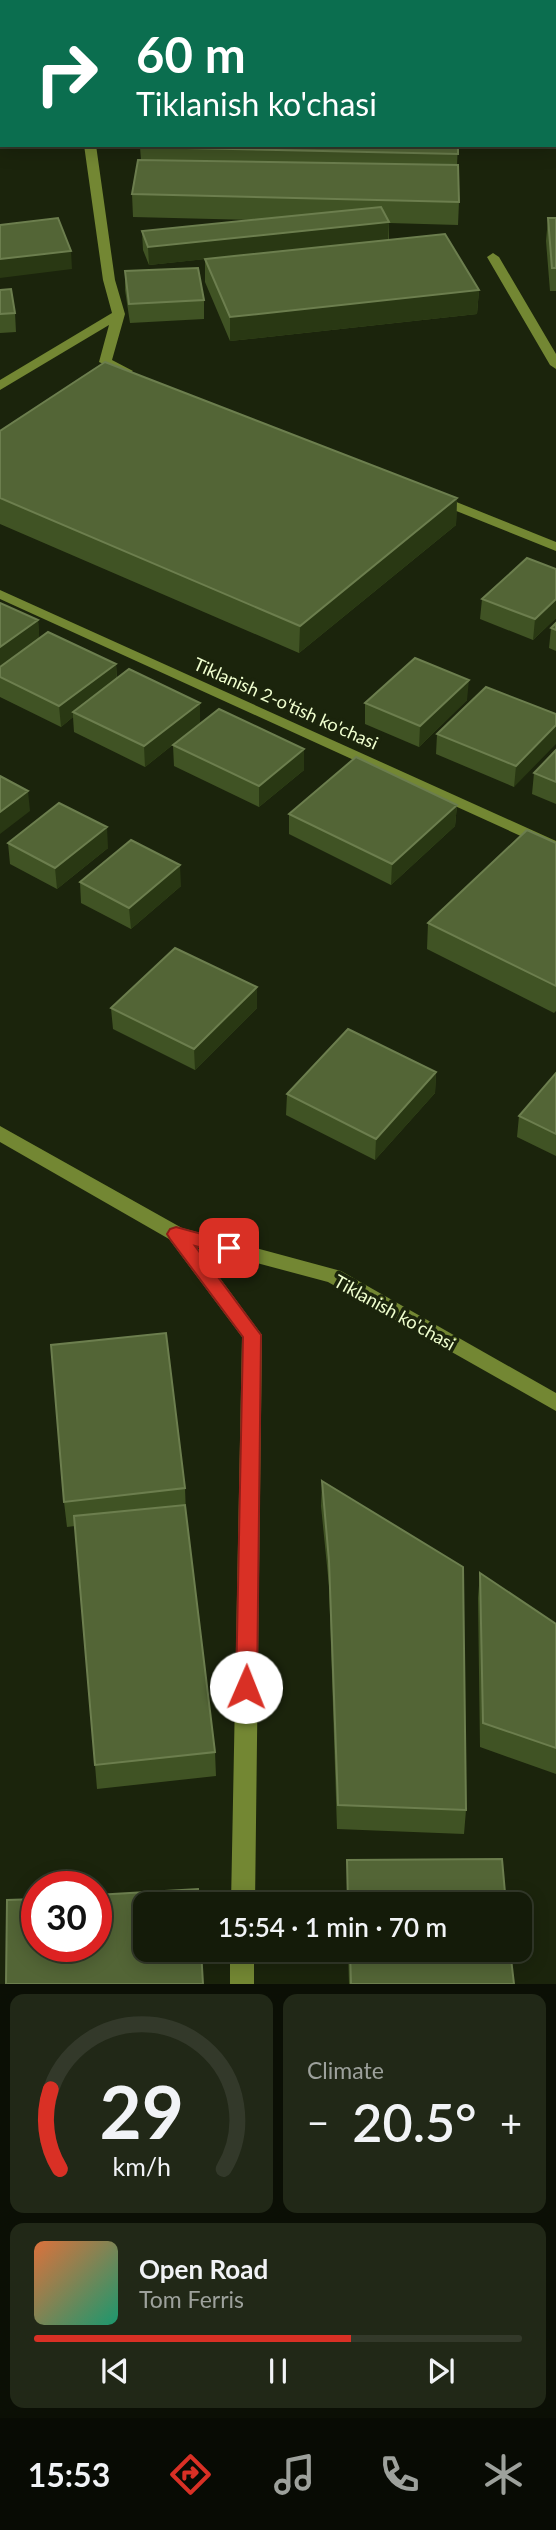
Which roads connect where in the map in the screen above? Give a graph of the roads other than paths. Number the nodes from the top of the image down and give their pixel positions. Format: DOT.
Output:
graph roads {
  1 [pos="90,147"];
  2 [pos="493,257"];
  3 [pos="119,314"];
  4 [pos="556,365"];
  5 [pos="144,378"];
  6 [pos="0,386"];
  7 [pos="414,489"];
  8 [pos="556,547"];
  9 [pos="0,594"];
  10 [pos="556,847"];
  11 [pos="0,1133"];
  12 [pos="176,1234"];
  13 [pos="556,1403"];
  14 [pos="243,1892"];
  15 [pos="242,1962"];
  16 [pos="242,1984"];
  1 -- 3 [label="street"];
  2 -- 4 [label="street"];
  3 -- 5 [label="street"];
  3 -- 6 [label="street"];
  7 -- 8 [label="street"];
  9 -- 10 [label="street, Tiklanish 2-o'tish ko'chasi"];
  11 -- 12 [label="street, Tiklanish ko'chasi"];
  12 -- 13 [label="street, Tiklanish ko'chasi"];
  12 -- 14 [label="street"];
  15 -- 16 [label="street"];
}
